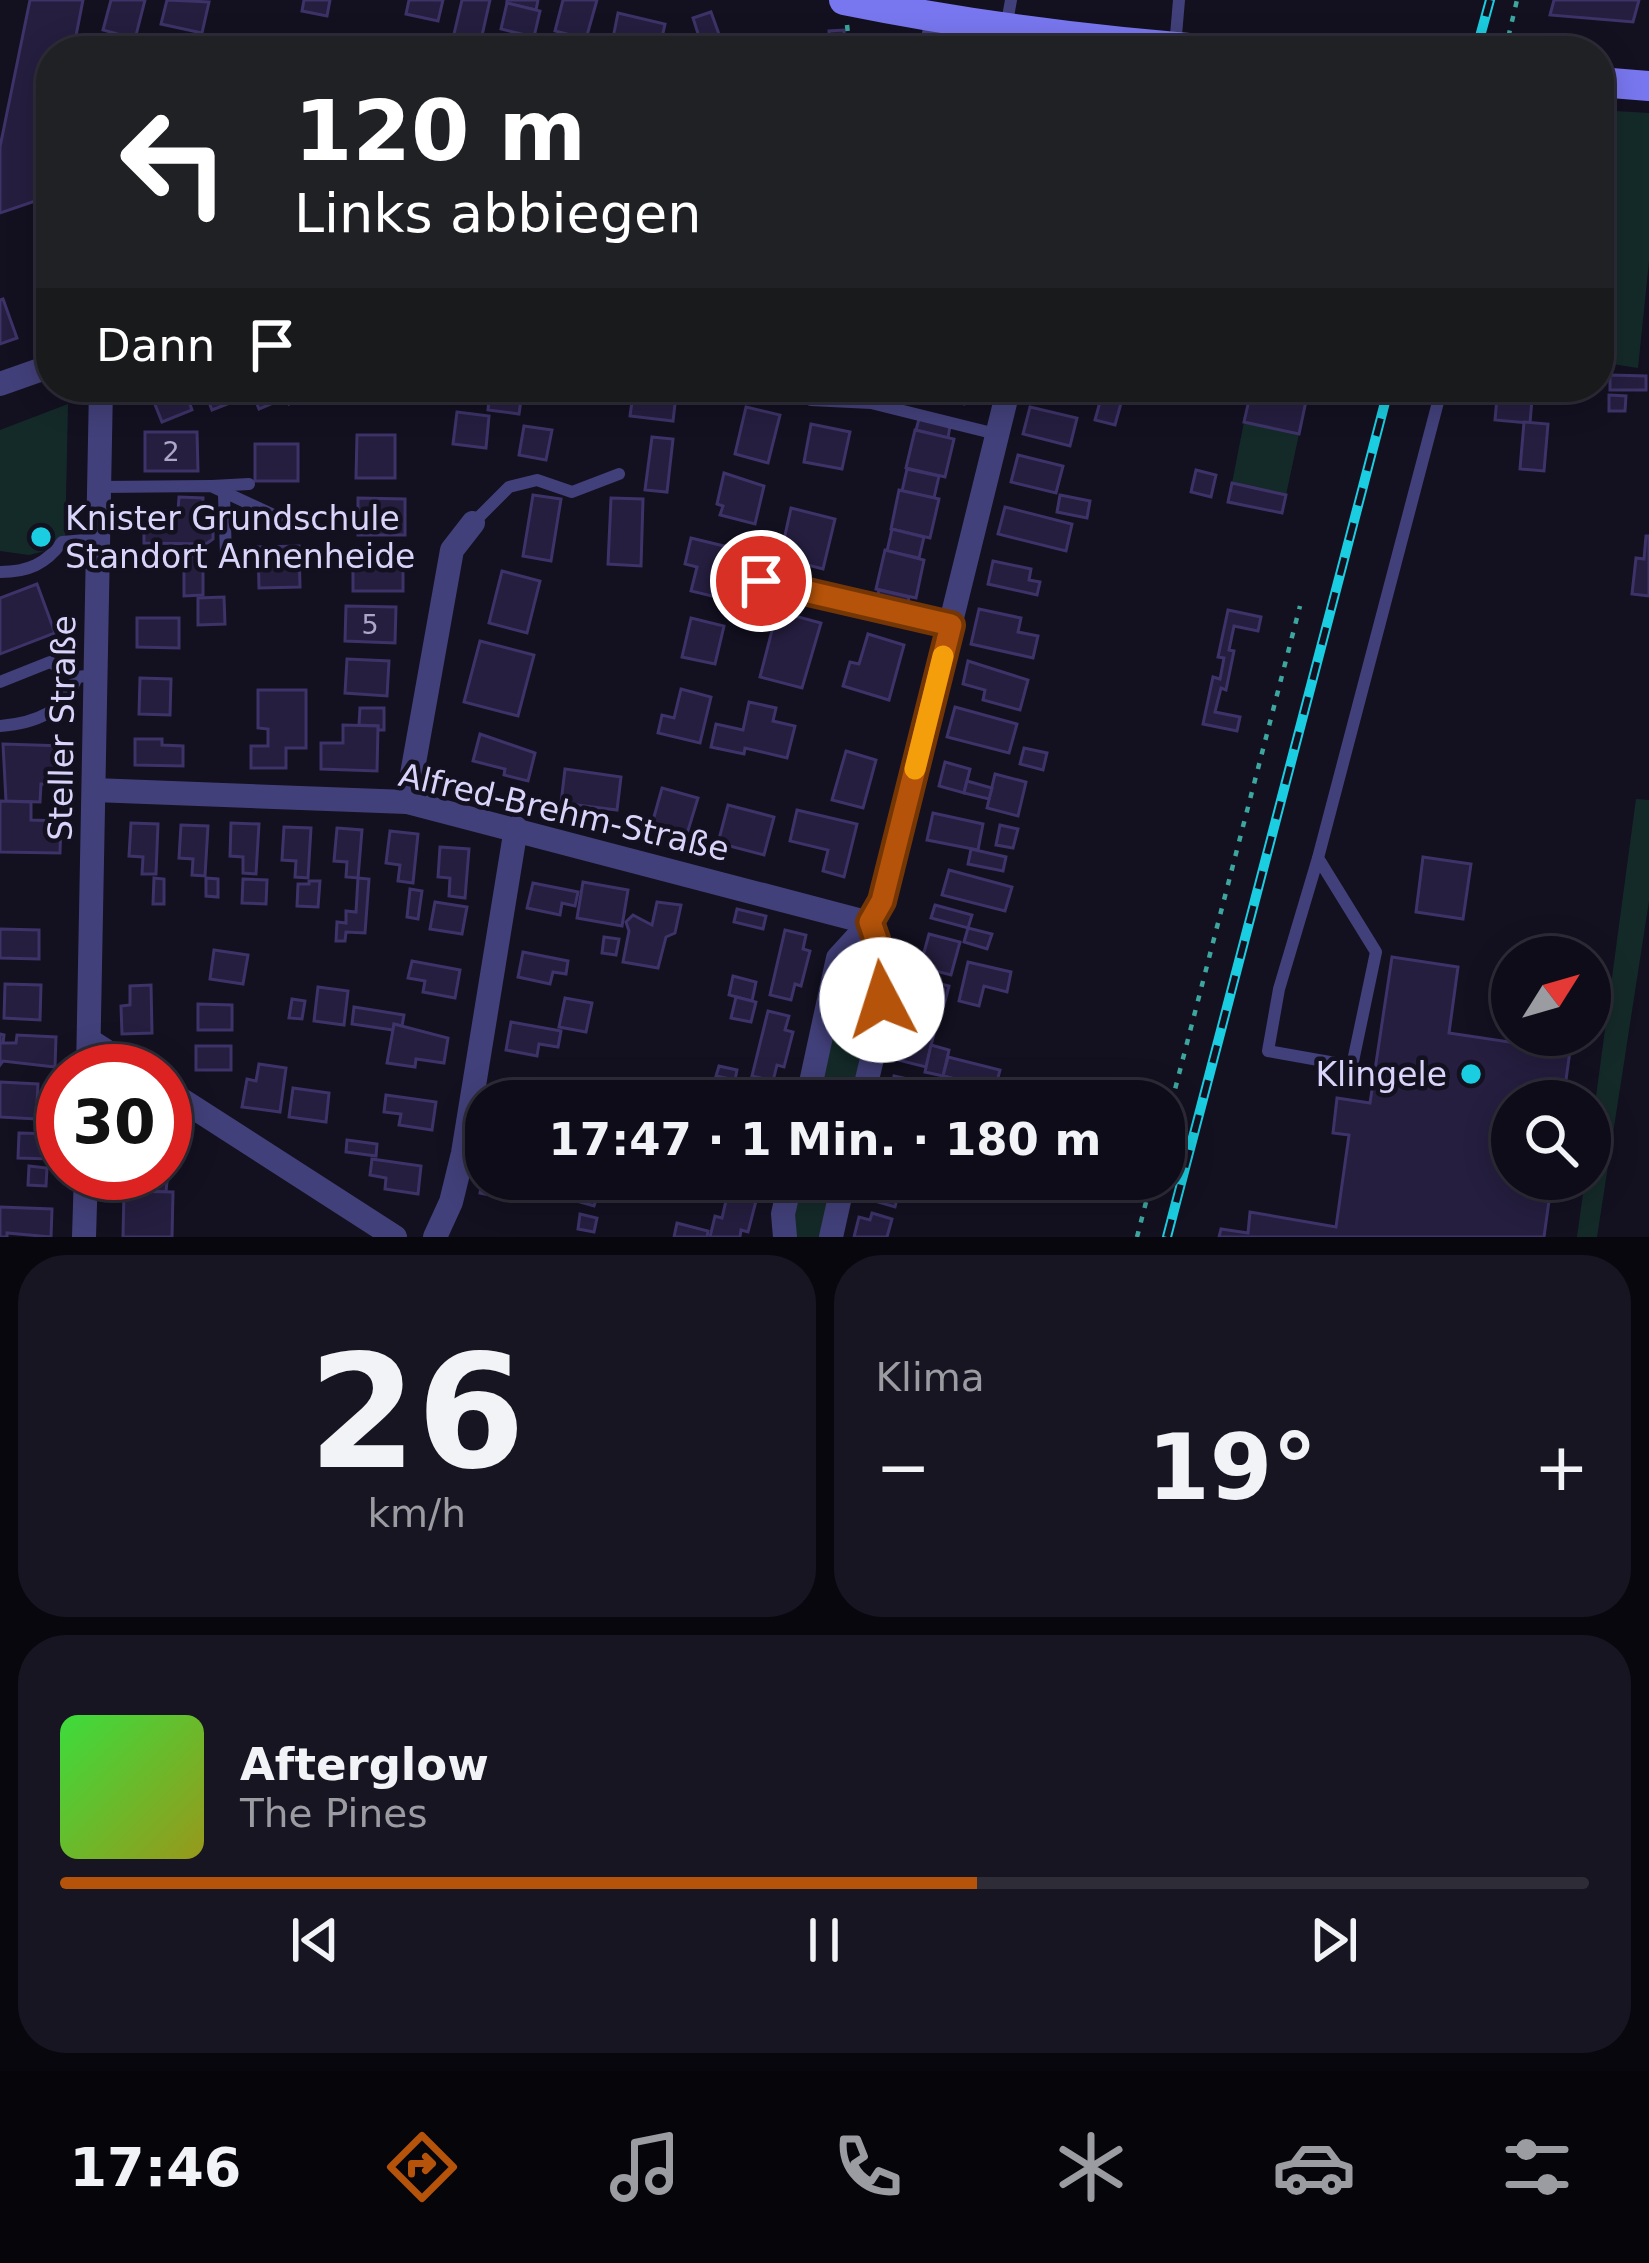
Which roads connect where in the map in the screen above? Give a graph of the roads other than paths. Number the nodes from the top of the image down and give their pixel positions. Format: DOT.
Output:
graph roads {
  1 [pos="1180,0"];
  2 [pos="857,1"];
  3 [pos="1008,15"];
  4 [pos="937,20"];
  5 [pos="934,36"];
  6 [pos="1063,36"];
  7 [pos="1195,36"];
  8 [pos="1614,83"];
  9 [pos="1649,86"];
  10 [pos="36,371"];
  11 [pos="0,384"];
  12 [pos="101,402"];
  13 [pos="842,402"];
  14 [pos="1006,402"];
  15 [pos="1438,402"];
  16 [pos="998,435"];
  17 [pos="619,474"];
  18 [pos="250,484"];
  19 [pos="211,486"];
  20 [pos="99,487"];
  21 [pos="224,494"];
  22 [pos="278,517"];
  23 [pos="473,523"];
  24 [pos="98,539"];
  25 [pos="226,555"];
  26 [pos="0,572"];
  27 [pos="761,581"];
  28 [pos="951,625"];
  29 [pos="87,676"];
  30 [pos="0,682"];
  31 [pos="0,726"];
  32 [pos="94,790"];
  33 [pos="407,802"];
  34 [pos="517,828"];
  35 [pos="1318,858"];
  36 [pos="870,922"];
  37 [pos="89,1040"];
  38 [pos="89,1044"];
  39 [pos="95,1044"];
  40 [pos="812,1080"];
  41 [pos="867,1080"];
  42 [pos="192,1106"];
  43 [pos="85,1200"];
  44 [pos="786,1200"];
  45 [pos="839,1200"];
  46 [pos="84,1237"];
  47 [pos="395,1237"];
  48 [pos="435,1237"];
  49 [pos="785,1237"];
  50 [pos="830,1237"];
  1 -- 7 [label="lane"];
  2 -- 4 [label="street"];
  3 -- 4 [label="street"];
  3 -- 6 [label="street"];
  4 -- 5 [label="street"];
  8 -- 9 [label="street"];
  10 -- 11 [label="street"];
  12 -- 20 [label="street, Steller Straße"];
  13 -- 16 [label="lane"];
  14 -- 16 [label="street"];
  15 -- 35 [label="lane"];
  16 -- 28 [label="street"];
  17 -- 23 [label="lane"];
  18 -- 19 [label="lane"];
  19 -- 20 [label="lane"];
  19 -- 21 [label="lane"];
  20 -- 24 [label="street, Steller Straße"];
  21 -- 22 [label="lane"];
  21 -- 25 [label="lane"];
  23 -- 33 [label="street"];
  24 -- 26 [label="lane"];
  24 -- 29 [label="street, Steller Straße"];
  27 -- 28 [label="lane"];
  28 -- 36 [label="street"];
  29 -- 30 [label="lane"];
  29 -- 31 [label="lane"];
  29 -- 32 [label="street, Steller Straße"];
  32 -- 33 [label="street, Alfred-Brehm-Straße"];
  32 -- 37 [label="street, Steller Straße"];
  33 -- 34 [label="street, Alfred-Brehm-Straße"];
  34 -- 36 [label="street, Alfred-Brehm-Straße"];
  34 -- 48 [label="street"];
  35 -- 35 [label="lane"];
  36 -- 40 [label="street"];
  36 -- 41 [label="street"];
  37 -- 38 [label="street, Steller Straße"];
  37 -- 39 [label="street"];
  42 -- 47 [label="street"];
  43 -- 46 [label="street"];
  44 -- 49 [label="street"];
  45 -- 50 [label="street"];
}
